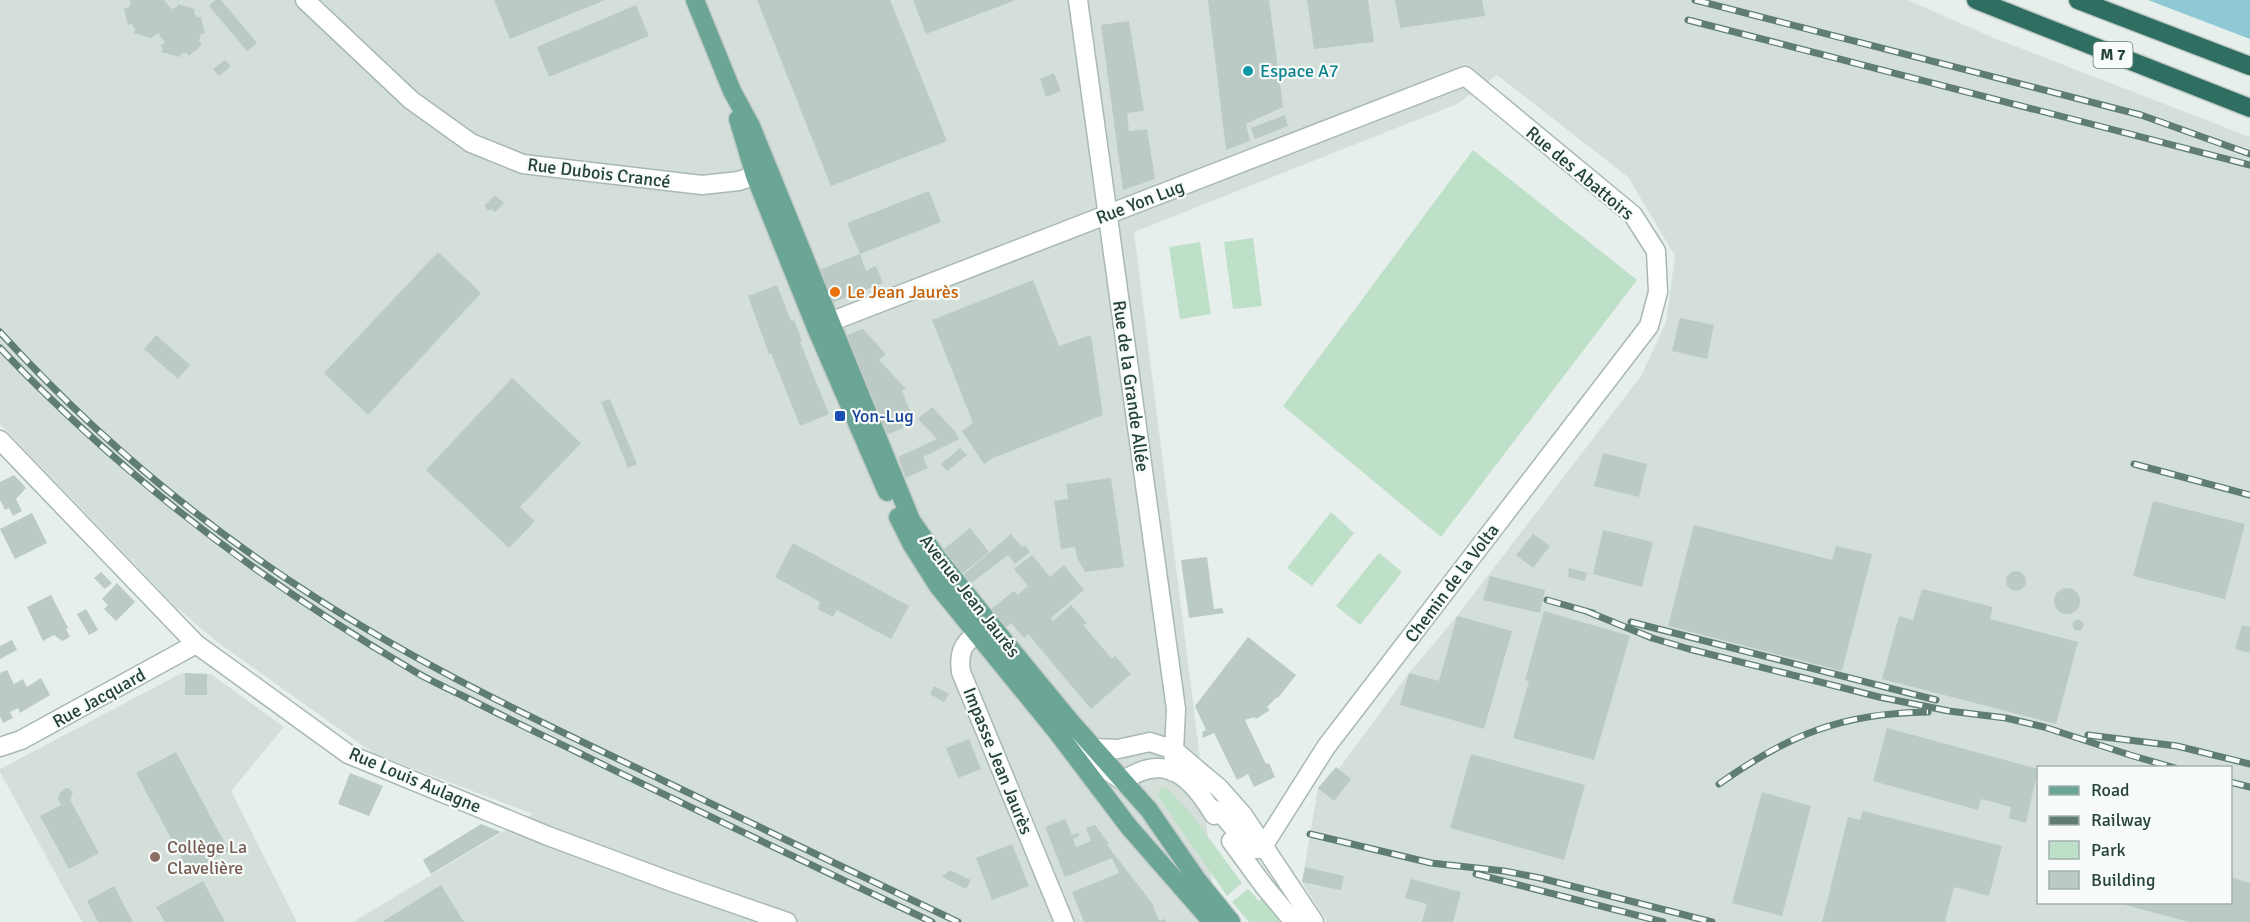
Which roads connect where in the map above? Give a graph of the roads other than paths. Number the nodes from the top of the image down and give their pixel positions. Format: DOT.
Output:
graph roads {
  1 [pos="305,0"];
  2 [pos="695,0"];
  3 [pos="1078,0"];
  4 [pos="1976,0"];
  5 [pos="2078,0"];
  6 [pos="2250,66"];
  7 [pos="1465,76"];
  8 [pos="2250,108"];
  9 [pos="762,173"];
  10 [pos="1107,215"];
  11 [pos="823,325"];
  12 [pos="1649,326"];
  13 [pos="0,440"];
  14 [pos="977,634"];
  15 [pos="1005,642"];
  16 [pos="196,644"];
  17 [pos="1010,675"];
  18 [pos="0,747"];
  19 [pos="1094,748"];
  20 [pos="1118,749"];
  21 [pos="1174,750"];
  22 [pos="1107,767"];
  23 [pos="1173,771"];
  24 [pos="1123,781"];
  25 [pos="1107,799"];
  26 [pos="1209,807"];
  27 [pos="1263,845"];
  28 [pos="787,922"];
  29 [pos="1064,922"];
  30 [pos="1212,922"];
  31 [pos="1231,922"];
  32 [pos="1294,922"];
  33 [pos="1314,922"];
  1 -- 9 [label="street, Rue Dubois Crancé"];
  2 -- 9 [label="main road, Avenue Jean Jaurès"];
  3 -- 10 [label="street, Rue de la Grande Allée"];
  4 -- 8 [label="highway, M 7"];
  5 -- 6 [label="highway, M 7"];
  7 -- 10 [label="street, Rue Yon Lug"];
  7 -- 12 [label="street, Rue des Abattoirs"];
  9 -- 11 [label="main road, Avenue Jean Jaurès"];
  10 -- 11 [label="street, Rue Yon Lug"];
  10 -- 21 [label="street, Rue de la Grande Allée"];
  11 -- 14 [label="main road, Avenue Jean Jaurès"];
  11 -- 15 [label="main road, Avenue Jean Jaurès"];
  12 -- 27 [label="street, Chemin de la Volta"];
  13 -- 16 [label="street, Rue Louis Aulagne"];
  14 -- 15 [label="street"];
  14 -- 17 [label="main road, Avenue Jean Jaurès"];
  14 -- 29 [label="street, Impasse Jean Jaurès"];
  15 -- 19 [label="main road, Avenue Jean Jaurès"];
  16 -- 18 [label="street, Rue Jacquard"];
  16 -- 28 [label="street, Rue Louis Aulagne"];
  17 -- 22 [label="street"];
  17 -- 25 [label="main road, Avenue Jean Jaurès"];
  19 -- 20 [label="street"];
  19 -- 22 [label="main road, Avenue Jean Jaurès"];
  20 -- 21 [label="street"];
  20 -- 22 [label="street"];
  21 -- 23 [label="street, Rue de la Grande Allée"];
  21 -- 27 [label="street"];
  22 -- 24 [label="main road, Avenue Jean Jaurès"];
  22 -- 25 [label="street"];
  23 -- 24 [label="street"];
  23 -- 26 [label="street"];
  24 -- 31 [label="main road, Avenue Jean Jaurès"];
  25 -- 30 [label="main road, Avenue Jean Jaurès"];
  26 -- 27 [label="street"];
  26 -- 32 [label="street"];
  27 -- 33 [label="street"];
}
